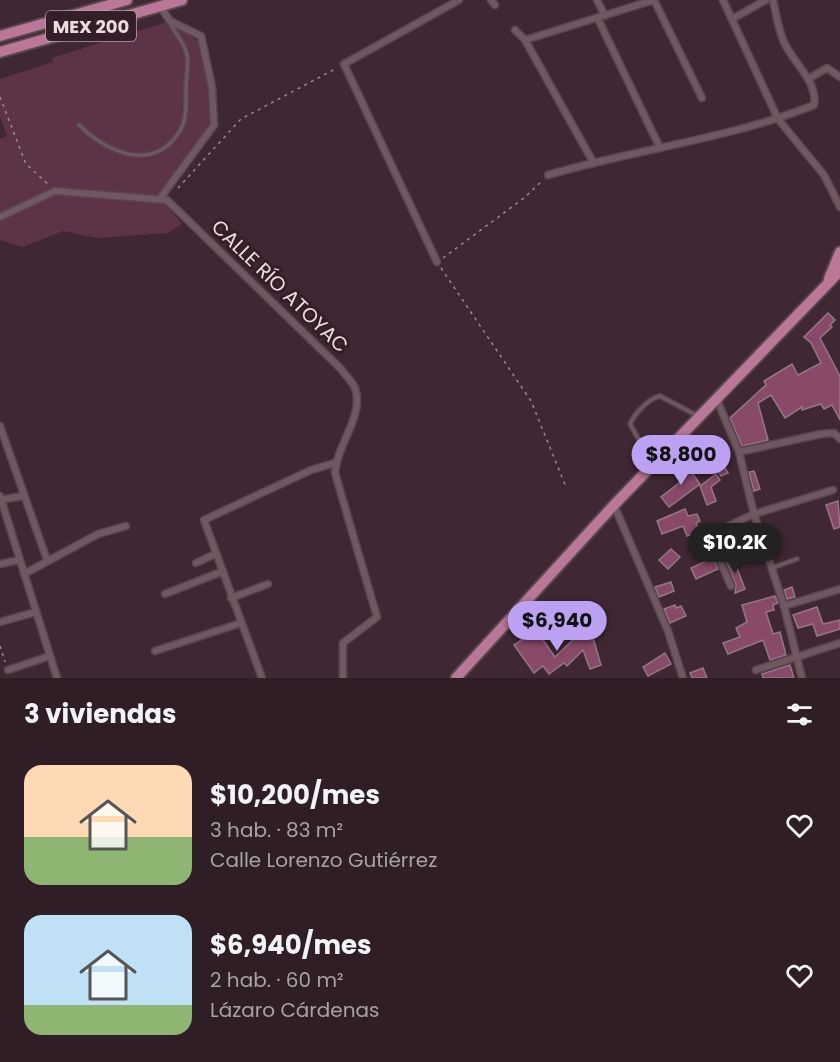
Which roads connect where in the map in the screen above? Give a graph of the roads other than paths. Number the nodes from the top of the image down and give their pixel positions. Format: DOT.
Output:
graph roads {
  1 [pos="127,0"];
  2 [pos="182,0"];
  3 [pos="459,0"];
  4 [pos="597,0"];
  5 [pos="654,0"];
  6 [pos="723,0"];
  7 [pos="766,0"];
  8 [pos="773,0"];
  9 [pos="160,6"];
  10 [pos="605,16"];
  11 [pos="598,19"];
  12 [pos="732,19"];
  13 [pos="170,21"];
  14 [pos="515,30"];
  15 [pos="0,36"];
  16 [pos="525,40"];
  17 [pos="0,52"];
  18 [pos="840,77"];
  19 [pos="808,79"];
  20 [pos="702,98"];
  21 [pos="778,119"];
  22 [pos="80,125"];
  23 [pos="660,148"];
  24 [pos="592,162"];
  25 [pos="548,175"];
  26 [pos="164,198"];
  27 [pos="840,207"];
  28 [pos="0,217"];
  29 [pos="840,252"];
  30 [pos="437,262"];
  31 [pos="840,271"];
  32 [pos="840,280"];
  33 [pos="828,284"];
  34 [pos="717,400"];
  35 [pos="700,417"];
  36 [pos="0,426"];
  37 [pos="840,439"];
  38 [pos="4,450"];
  39 [pos="739,452"];
  40 [pos="335,463"];
  41 [pos="653,465"];
  42 [pos="833,490"];
  43 [pos="23,496"];
  44 [pos="0,498"];
  45 [pos="614,505"];
  46 [pos="754,514"];
  47 [pos="126,526"];
  48 [pos="214,554"];
  49 [pos="796,559"];
  50 [pos="19,560"];
  51 [pos="47,560"];
  52 [pos="196,563"];
  53 [pos="0,564"];
  54 [pos="771,568"];
  55 [pos="221,572"];
  56 [pos="24,574"];
  57 [pos="268,584"];
  58 [pos="731,586"];
  59 [pos="840,589"];
  60 [pos="165,594"];
  61 [pos="231,598"];
  62 [pos="784,606"];
  63 [pos="36,612"];
  64 [pos="0,622"];
  65 [pos="241,623"];
  66 [pos="840,643"];
  67 [pos="155,651"];
  68 [pos="50,656"];
  69 [pos="796,657"];
  70 [pos="756,669"];
  71 [pos="8,670"];
  72 [pos="57,678"];
  73 [pos="262,678"];
  74 [pos="343,678"];
  75 [pos="456,678"];
  76 [pos="683,678"];
  77 [pos="802,678"];
  1 -- 15 [label="main road, MEX 200"];
  2 -- 9 [label="main road, MEX 200"];
  3 -- 30 [label="street"];
  4 -- 10 [label="street"];
  5 -- 10 [label="street"];
  5 -- 20 [label="street"];
  6 -- 12 [label="street"];
  7 -- 12 [label="street"];
  8 -- 19 [label="street"];
  9 -- 13 [label="street"];
  9 -- 17 [label="main road, MEX 200"];
  10 -- 11 [label="street"];
  11 -- 16 [label="street"];
  11 -- 23 [label="street"];
  12 -- 21 [label="street"];
  13 -- 22 [label="lane"];
  13 -- 26 [label="street"];
  14 -- 16 [label="street"];
  16 -- 24 [label="street"];
  18 -- 19 [label="street"];
  19 -- 21 [label="street"];
  21 -- 23 [label="street"];
  21 -- 27 [label="street"];
  23 -- 24 [label="street"];
  24 -- 25 [label="street"];
  26 -- 28 [label="street"];
  26 -- 40 [label="street, CALLE RÍO ATOYAC"];
  29 -- 33 [label="main road"];
  31 -- 33 [label="main road"];
  32 -- 33 [label="main road"];
  33 -- 34 [label="main road"];
  34 -- 35 [label="main road"];
  34 -- 39 [label="street"];
  35 -- 41 [label="main road"];
  35 -- 41 [label="lane"];
  36 -- 38 [label="street"];
  37 -- 39 [label="street"];
  38 -- 43 [label="street"];
  39 -- 46 [label="street"];
  40 -- 48 [label="street"];
  40 -- 74 [label="street, CALLE RÍO ATOYAC"];
  41 -- 45 [label="main road"];
  42 -- 46 [label="street"];
  43 -- 44 [label="street"];
  43 -- 51 [label="street"];
  44 -- 50 [label="street"];
  45 -- 75 [label="main road"];
  45 -- 76 [label="street"];
  46 -- 54 [label="street"];
  46 -- 58 [label="street"];
  47 -- 51 [label="street"];
  48 -- 52 [label="street"];
  48 -- 55 [label="street"];
  49 -- 54 [label="lane"];
  50 -- 53 [label="street"];
  50 -- 56 [label="street"];
  51 -- 56 [label="street"];
  54 -- 62 [label="street"];
  55 -- 60 [label="street"];
  55 -- 61 [label="street"];
  56 -- 63 [label="street"];
  57 -- 61 [label="street"];
  59 -- 62 [label="street"];
  61 -- 65 [label="street"];
  62 -- 69 [label="street"];
  63 -- 64 [label="street"];
  63 -- 68 [label="street"];
  65 -- 67 [label="street"];
  65 -- 73 [label="street"];
  66 -- 69 [label="street"];
  68 -- 71 [label="street"];
  68 -- 72 [label="street"];
  69 -- 70 [label="street"];
  69 -- 77 [label="street"];
}
